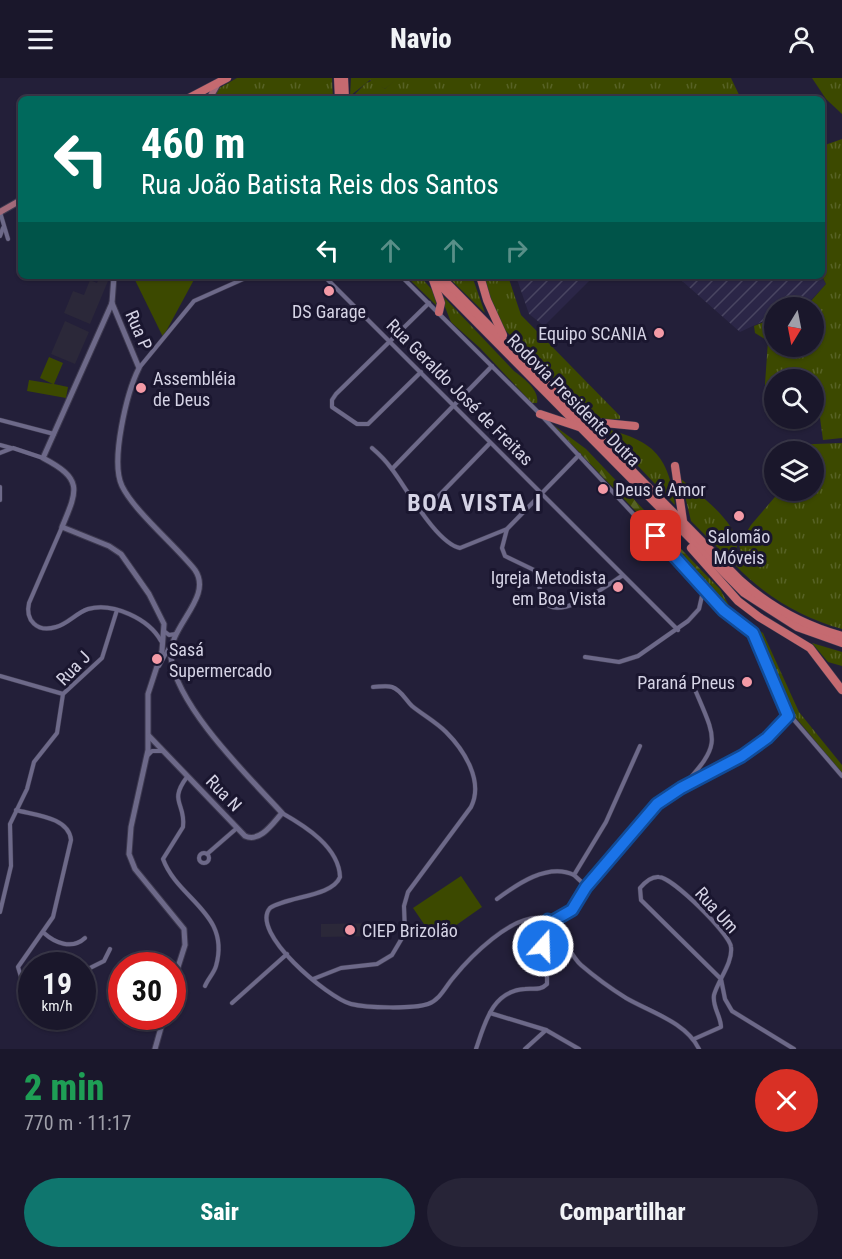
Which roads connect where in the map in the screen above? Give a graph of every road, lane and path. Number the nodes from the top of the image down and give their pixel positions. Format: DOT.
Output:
graph roads {
  1 [pos="338,78"];
  2 [pos="344,78"];
  3 [pos="225,79"];
  4 [pos="193,96"];
  5 [pos="210,96"];
  6 [pos="339,96"];
  7 [pos="345,96"];
  8 [pos="18,202"];
  9 [pos="0,212"];
  10 [pos="3,224"];
  11 [pos="0,236"];
  12 [pos="8,239"];
  13 [pos="114,279"];
  14 [pos="243,279"];
  15 [pos="327,279"];
  16 [pos="404,279"];
  17 [pos="432,279"];
  18 [pos="434,279"];
  19 [pos="443,279"];
  20 [pos="481,279"];
  21 [pos="112,303"];
  22 [pos="429,303"];
  23 [pos="438,312"];
  24 [pos="391,342"];
  25 [pos="508,344"];
  26 [pos="492,366"];
  27 [pos="139,368"];
  28 [pos="421,372"];
  29 [pos="455,406"];
  30 [pos="540,414"];
  31 [pos="0,420"];
  32 [pos="583,424"];
  33 [pos="635,426"];
  34 [pos="54,434"];
  35 [pos="490,443"];
  36 [pos="0,445"];
  37 [pos="13,448"];
  38 [pos="372,448"];
  39 [pos="0,453"];
  40 [pos="579,455"];
  41 [pos="43,459"];
  42 [pos="675,466"];
  43 [pos="392,469"];
  44 [pos="0,487"];
  45 [pos="541,493"];
  46 [pos="646,494"];
  47 [pos="0,500"];
  48 [pos="423,512"];
  49 [pos="684,522"];
  50 [pos="62,527"];
  51 [pos="507,529"];
  52 [pos="622,576"];
  53 [pos="704,588"];
  54 [pos="117,610"];
  55 [pos="678,630"];
  56 [pos="165,631"];
  57 [pos="156,634"];
  58 [pos="842,636"];
  59 [pos="174,637"];
  60 [pos="842,643"];
  61 [pos="164,647"];
  62 [pos="585,657"];
  63 [pos="159,668"];
  64 [pos="174,668"];
  65 [pos="154,674"];
  66 [pos="0,676"];
  67 [pos="373,687"];
  68 [pos="842,690"];
  69 [pos="696,692"];
  70 [pos="63,694"];
  71 [pos="788,716"];
  72 [pos="149,736"];
  73 [pos="640,746"];
  74 [pos="166,753"];
  75 [pos="147,756"];
  76 [pos="842,776"];
  77 [pos="188,777"];
  78 [pos="681,788"];
  79 [pos="16,810"];
  80 [pos="282,813"];
  81 [pos="237,828"];
  82 [pos="207,854"];
  83 [pos="574,874"];
  84 [pos="586,887"];
  85 [pos="497,899"];
  86 [pos="0,912"];
  87 [pos="550,921"];
  88 [pos="44,933"];
  89 [pos="85,938"];
  90 [pos="110,949"];
  91 [pos="29,952"];
  92 [pos="183,952"];
  93 [pos="287,954"];
  94 [pos="96,965"];
  95 [pos="313,979"];
  96 [pos="721,979"];
  97 [pos="205,986"];
  98 [pos="232,1003"];
  99 [pos="490,1012"];
  100 [pos="160,1030"];
  101 [pos="546,1030"];
  102 [pos="694,1039"];
  103 [pos="155,1049"];
  104 [pos="476,1049"];
  105 [pos="525,1049"];
  106 [pos="579,1049"];
  107 [pos="699,1049"];
  108 [pos="794,1049"];
  1 -- 6 [label="highway"];
  2 -- 7 [label="highway"];
  3 -- 4 [label="highway"];
  3 -- 5 [label="main road"];
  8 -- 9 [label="main road"];
  9 -- 10 [label="street"];
  10 -- 11 [label="street"];
  10 -- 12 [label="street"];
  13 -- 21 [label="street"];
  14 -- 27 [label="street"];
  15 -- 24 [label="street, Rua Geraldo José de Freitas"];
  16 -- 22 [label="street"];
  17 -- 23 [label="highway"];
  18 -- 32 [label="highway, Rodovia Presidente Dutra"];
  19 -- 25 [label="highway, Rodovia Presidente Dutra"];
  20 -- 25 [label="highway"];
  21 -- 27 [label="street, Rua P"];
  21 -- 34 [label="street"];
  22 -- 23 [label="street"];
  22 -- 24 [label="street"];
  23 -- 26 [label="street"];
  24 -- 28 [label="street, Rua Geraldo José de Freitas"];
  24 -- 28 [label="street"];
  25 -- 32 [label="highway, Rodovia Presidente Dutra"];
  26 -- 29 [label="street"];
  26 -- 30 [label="street"];
  27 -- 59 [label="street"];
  28 -- 29 [label="street, Rua Geraldo José de Freitas"];
  29 -- 35 [label="street, Rua Geraldo José de Freitas"];
  29 -- 43 [label="street"];
  30 -- 32 [label="highway"];
  30 -- 40 [label="street"];
  31 -- 34 [label="street"];
  32 -- 33 [label="highway"];
  32 -- 46 [label="highway, Rodovia Presidente Dutra"];
  32 -- 49 [label="highway, Rodovia Presidente Dutra"];
  34 -- 41 [label="street"];
  35 -- 45 [label="street, Rua Geraldo José de Freitas"];
  35 -- 48 [label="street"];
  36 -- 37 [label="street"];
  37 -- 39 [label="street"];
  37 -- 41 [label="street"];
  38 -- 43 [label="street"];
  40 -- 45 [label="street"];
  40 -- 53 [label="street"];
  41 -- 50 [label="street"];
  42 -- 49 [label="highway"];
  43 -- 48 [label="street"];
  44 -- 47 [label="street"];
  45 -- 51 [label="street"];
  45 -- 52 [label="street, Rua Geraldo José de Freitas"];
  46 -- 60 [label="highway, Rodovia Presidente Dutra"];
  46 -- 68 [label="highway"];
  48 -- 51 [label="street"];
  49 -- 58 [label="highway, Rodovia Presidente Dutra"];
  50 -- 54 [label="street"];
  50 -- 56 [label="street"];
  51 -- 52 [label="street"];
  52 -- 55 [label="street, Rua Geraldo José de Freitas"];
  53 -- 55 [label="street"];
  53 -- 71 [label="street"];
  54 -- 57 [label="street"];
  54 -- 70 [label="street, Rua J"];
  55 -- 62 [label="street"];
  56 -- 57 [label="street"];
  56 -- 59 [label="street"];
  56 -- 61 [label="street"];
  56 -- 61 [label="street"];
  57 -- 61 [label="street"];
  59 -- 61 [label="street"];
  59 -- 64 [label="street"];
  61 -- 63 [label="street"];
  61 -- 64 [label="street"];
  61 -- 65 [label="street"];
  63 -- 64 [label="street"];
  63 -- 65 [label="street"];
  64 -- 80 [label="street"];
  65 -- 72 [label="street"];
  66 -- 70 [label="street"];
  67 -- 95 [label="street"];
  69 -- 78 [label="street"];
  70 -- 79 [label="street, Rua J"];
  71 -- 76 [label="street"];
  71 -- 78 [label="street"];
  72 -- 74 [label="street, Rua N"];
  72 -- 75 [label="street"];
  73 -- 83 [label="street"];
  74 -- 75 [label="street"];
  74 -- 77 [label="street, Rua N"];
  75 -- 92 [label="street"];
  77 -- 81 [label="street, Rua N"];
  77 -- 97 [label="street"];
  78 -- 84 [label="street"];
  79 -- 86 [label="street, Rua J"];
  79 -- 88 [label="street"];
  80 -- 81 [label="street, Rua N"];
  80 -- 93 [label="street"];
  81 -- 82 [label="street"];
  83 -- 84 [label="street"];
  83 -- 85 [label="street"];
  84 -- 87 [label="street"];
  87 -- 95 [label="street"];
  87 -- 99 [label="street"];
  87 -- 102 [label="street"];
  88 -- 89 [label="street"];
  88 -- 91 [label="street"];
  90 -- 94 [label="street"];
  93 -- 95 [label="street"];
  93 -- 98 [label="street"];
  96 -- 96 [label="street, Rua Um"];
  96 -- 102 [label="street, Rua Um"];
  96 -- 108 [label="street"];
  99 -- 101 [label="street"];
  99 -- 104 [label="street"];
  100 -- 103 [label="street"];
  101 -- 105 [label="street"];
  101 -- 106 [label="street"];
  102 -- 107 [label="street"];
}
